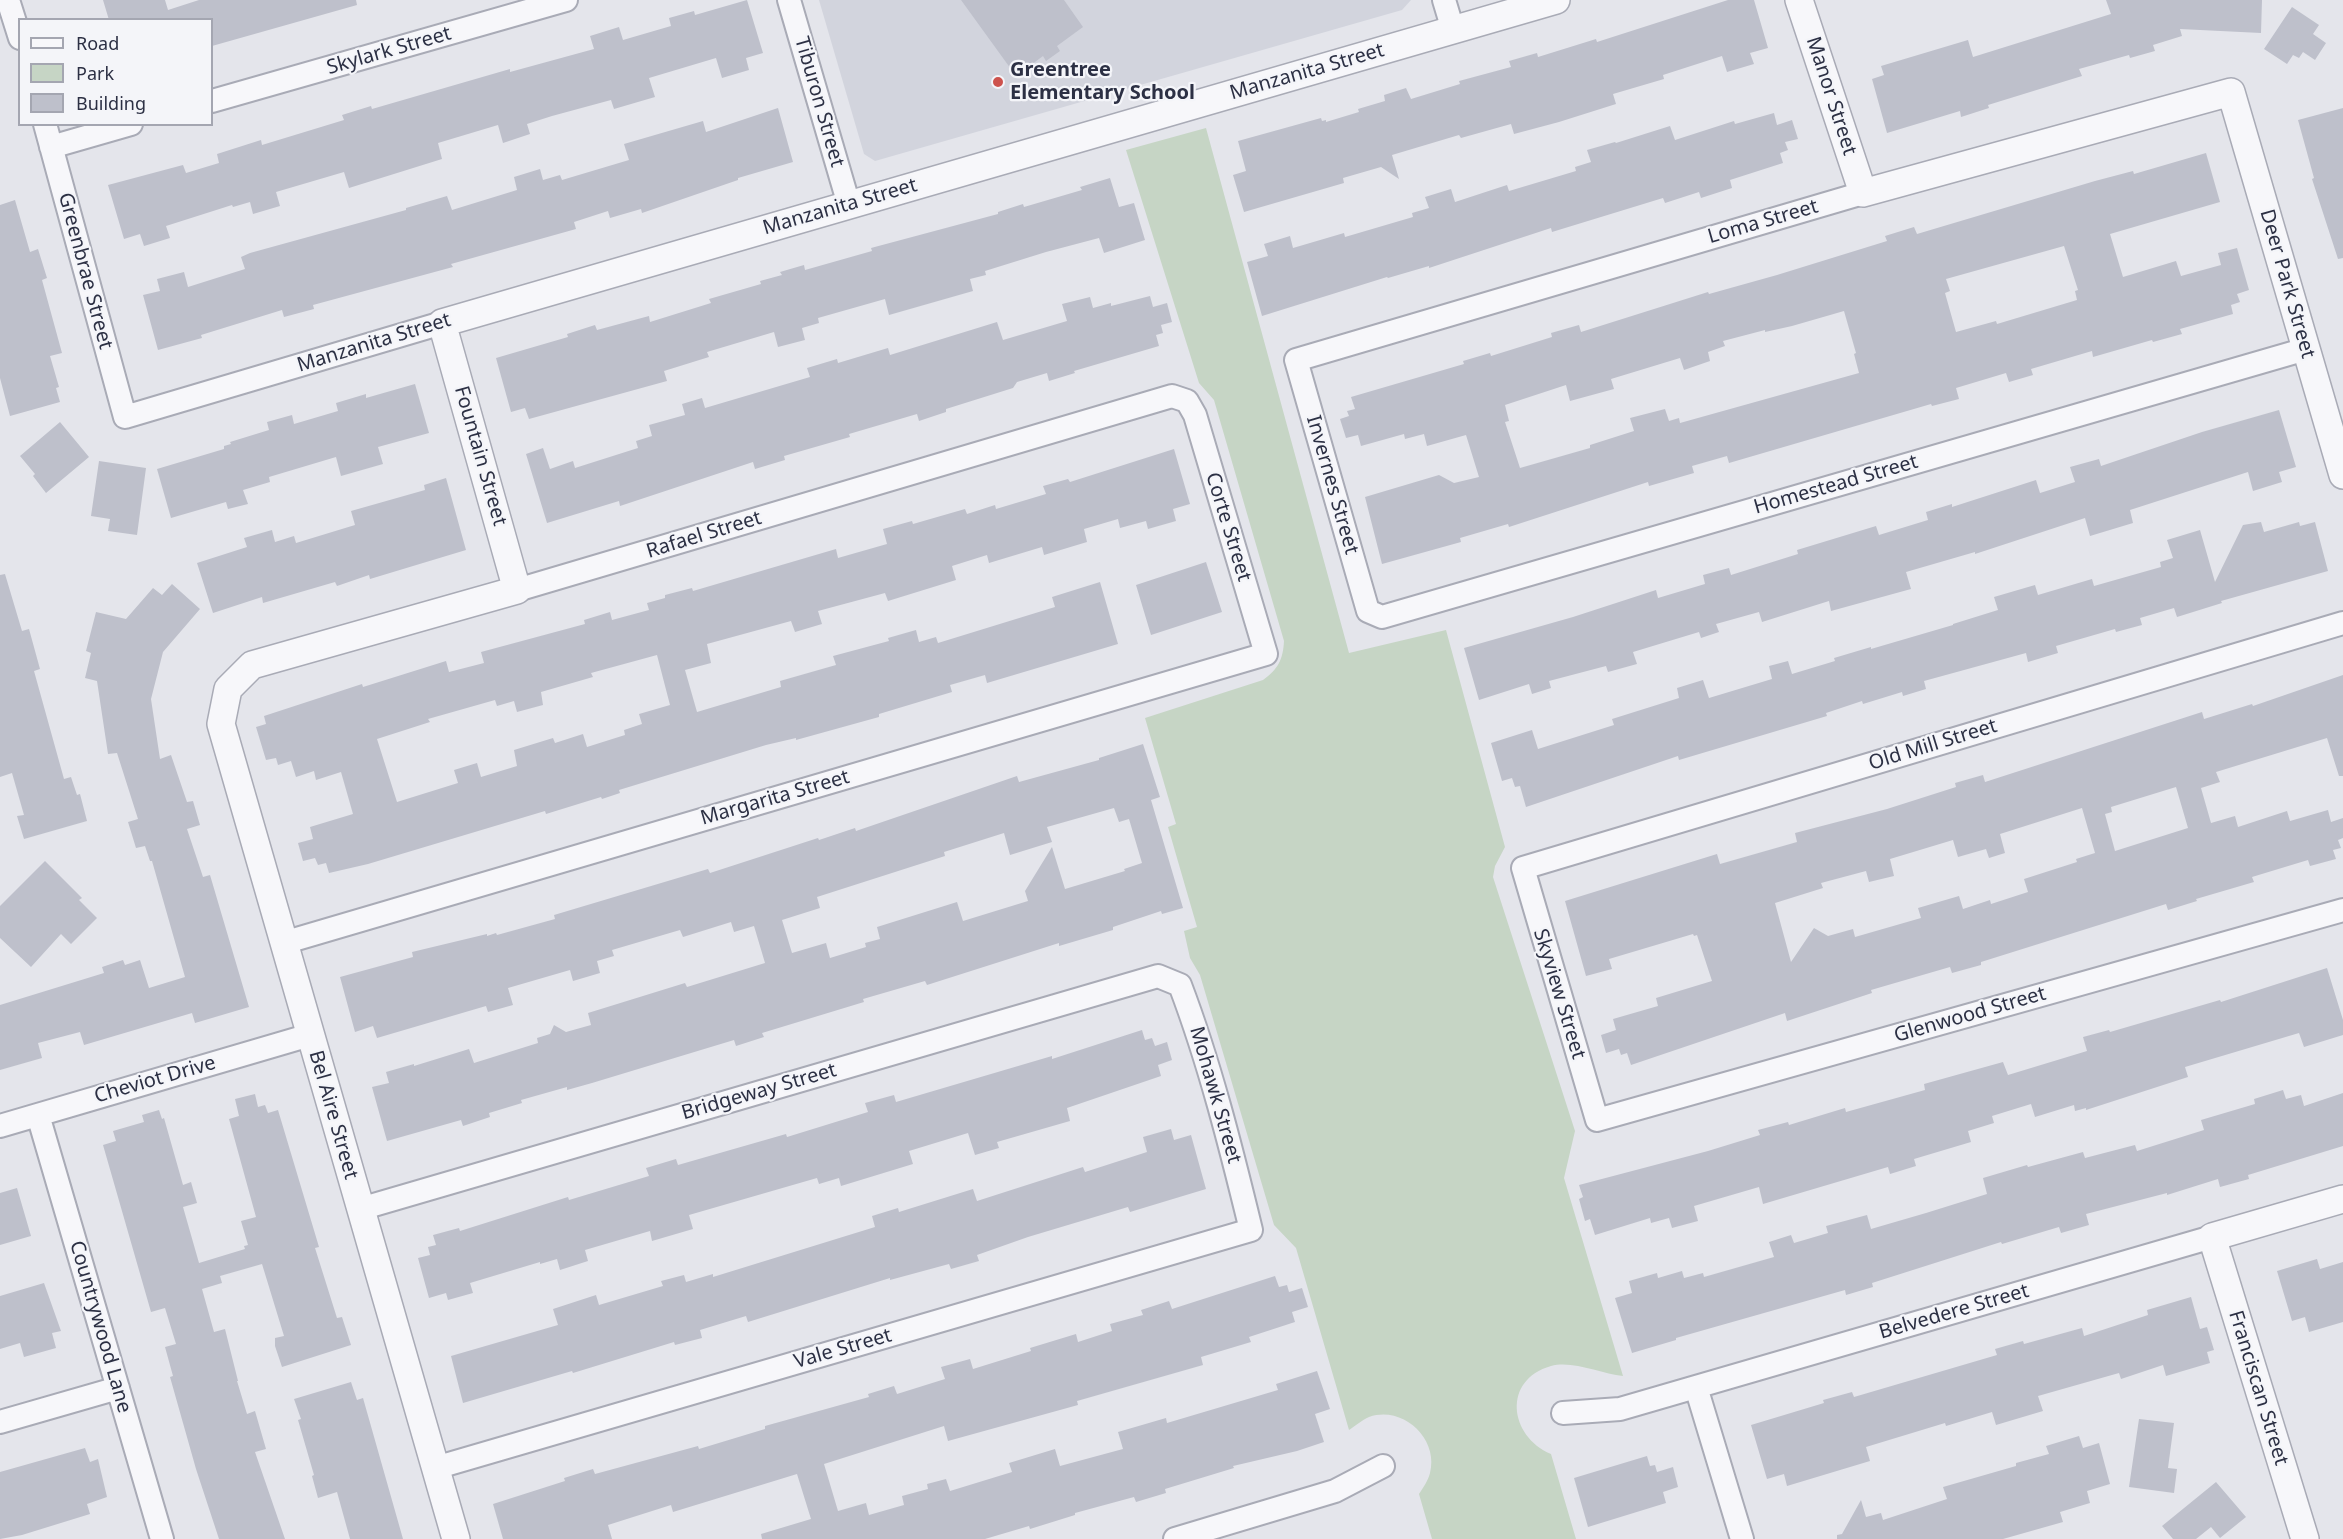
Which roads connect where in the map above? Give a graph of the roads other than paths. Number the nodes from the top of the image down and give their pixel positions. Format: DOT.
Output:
graph roads {
  1 [pos="8,0"];
  2 [pos="566,0"];
  3 [pos="789,0"];
  4 [pos="1444,0"];
  5 [pos="1556,0"];
  6 [pos="1799,0"];
  7 [pos="1453,30"];
  8 [pos="18,32"];
  9 [pos="2231,92"];
  10 [pos="213,102"];
  11 [pos="46,126"];
  12 [pos="124,126"];
  13 [pos="51,147"];
  14 [pos="1863,193"];
  15 [pos="849,205"];
  16 [pos="442,323"];
  17 [pos="2306,349"];
  18 [pos="1296,360"];
  19 [pos="1187,400"];
  20 [pos="125,417"];
  21 [pos="2343,475"];
  22 [pos="518,590"];
  23 [pos="1368,611"];
  24 [pos="2343,623"];
  25 [pos="1266,654"];
  26 [pos="228,689"];
  27 [pos="1523,868"];
  28 [pos="2343,910"];
  29 [pos="283,943"];
  30 [pos="1158,975"];
  31 [pos="310,1035"];
  32 [pos="38,1115"];
  33 [pos="1597,1120"];
  34 [pos="0,1126"];
  35 [pos="2343,1199"];
  36 [pos="360,1209"];
  37 [pos="1251,1230"];
  38 [pos="2212,1237"];
  39 [pos="1696,1387"];
  40 [pos="118,1388"];
  41 [pos="1563,1413"];
  42 [pos="0,1422"];
  43 [pos="1383,1466"];
  44 [pos="435,1468"];
  45 [pos="1215,1533"];
  46 [pos="162,1539"];
  47 [pos="456,1539"];
  48 [pos="1175,1539"];
  49 [pos="1742,1539"];
  50 [pos="2305,1539"];
  1 -- 8 [label="street"];
  2 -- 10 [label="street, Skylark Street"];
  3 -- 15 [label="street, Tiburon Street"];
  4 -- 7 [label="street"];
  5 -- 7 [label="street, Manzanita Street"];
  6 -- 14 [label="street, Manor Street"];
  7 -- 15 [label="street, Manzanita Street"];
  9 -- 14 [label="street, Loma Street"];
  9 -- 17 [label="street, Deer Park Street"];
  11 -- 13 [label="street, Greenbrae Street"];
  12 -- 13 [label="street"];
  13 -- 20 [label="street, Greenbrae Street"];
  14 -- 18 [label="street, Loma Street"];
  15 -- 16 [label="street, Manzanita Street"];
  16 -- 20 [label="street, Manzanita Street"];
  16 -- 22 [label="street, Fountain Street"];
  17 -- 21 [label="street, Deer Park Street"];
  17 -- 23 [label="street, Homestead Street"];
  18 -- 23 [label="street, Invernes Street"];
  19 -- 22 [label="street, Rafael Street"];
  19 -- 25 [label="street, Corte Street"];
  22 -- 26 [label="street, Rafael Street"];
  24 -- 27 [label="street, Old Mill Street"];
  25 -- 29 [label="street, Margarita Street"];
  26 -- 29 [label="street, Bel Aire Street"];
  27 -- 33 [label="street, Skyview Street"];
  28 -- 33 [label="street, Glenwood Street"];
  29 -- 31 [label="street, Bel Aire Street"];
  30 -- 36 [label="street, Bridgeway Street"];
  30 -- 37 [label="street, Mohawk Street"];
  31 -- 32 [label="street, Cheviot Drive"];
  31 -- 36 [label="street, Bel Aire Street"];
  32 -- 34 [label="street, Cheviot Drive"];
  32 -- 40 [label="street, Countrywood Lane"];
  35 -- 38 [label="street, Belvedere Street"];
  36 -- 44 [label="street, Bel Aire Street"];
  37 -- 44 [label="street, Vale Street"];
  38 -- 39 [label="street, Belvedere Street"];
  38 -- 50 [label="street, Franciscan Street"];
  39 -- 41 [label="street, Belvedere Street"];
  39 -- 49 [label="street"];
  40 -- 42 [label="street"];
  40 -- 46 [label="street, Countrywood Lane"];
  43 -- 45 [label="street"];
  44 -- 47 [label="street, Bel Aire Street"];
  45 -- 48 [label="street"];
}
